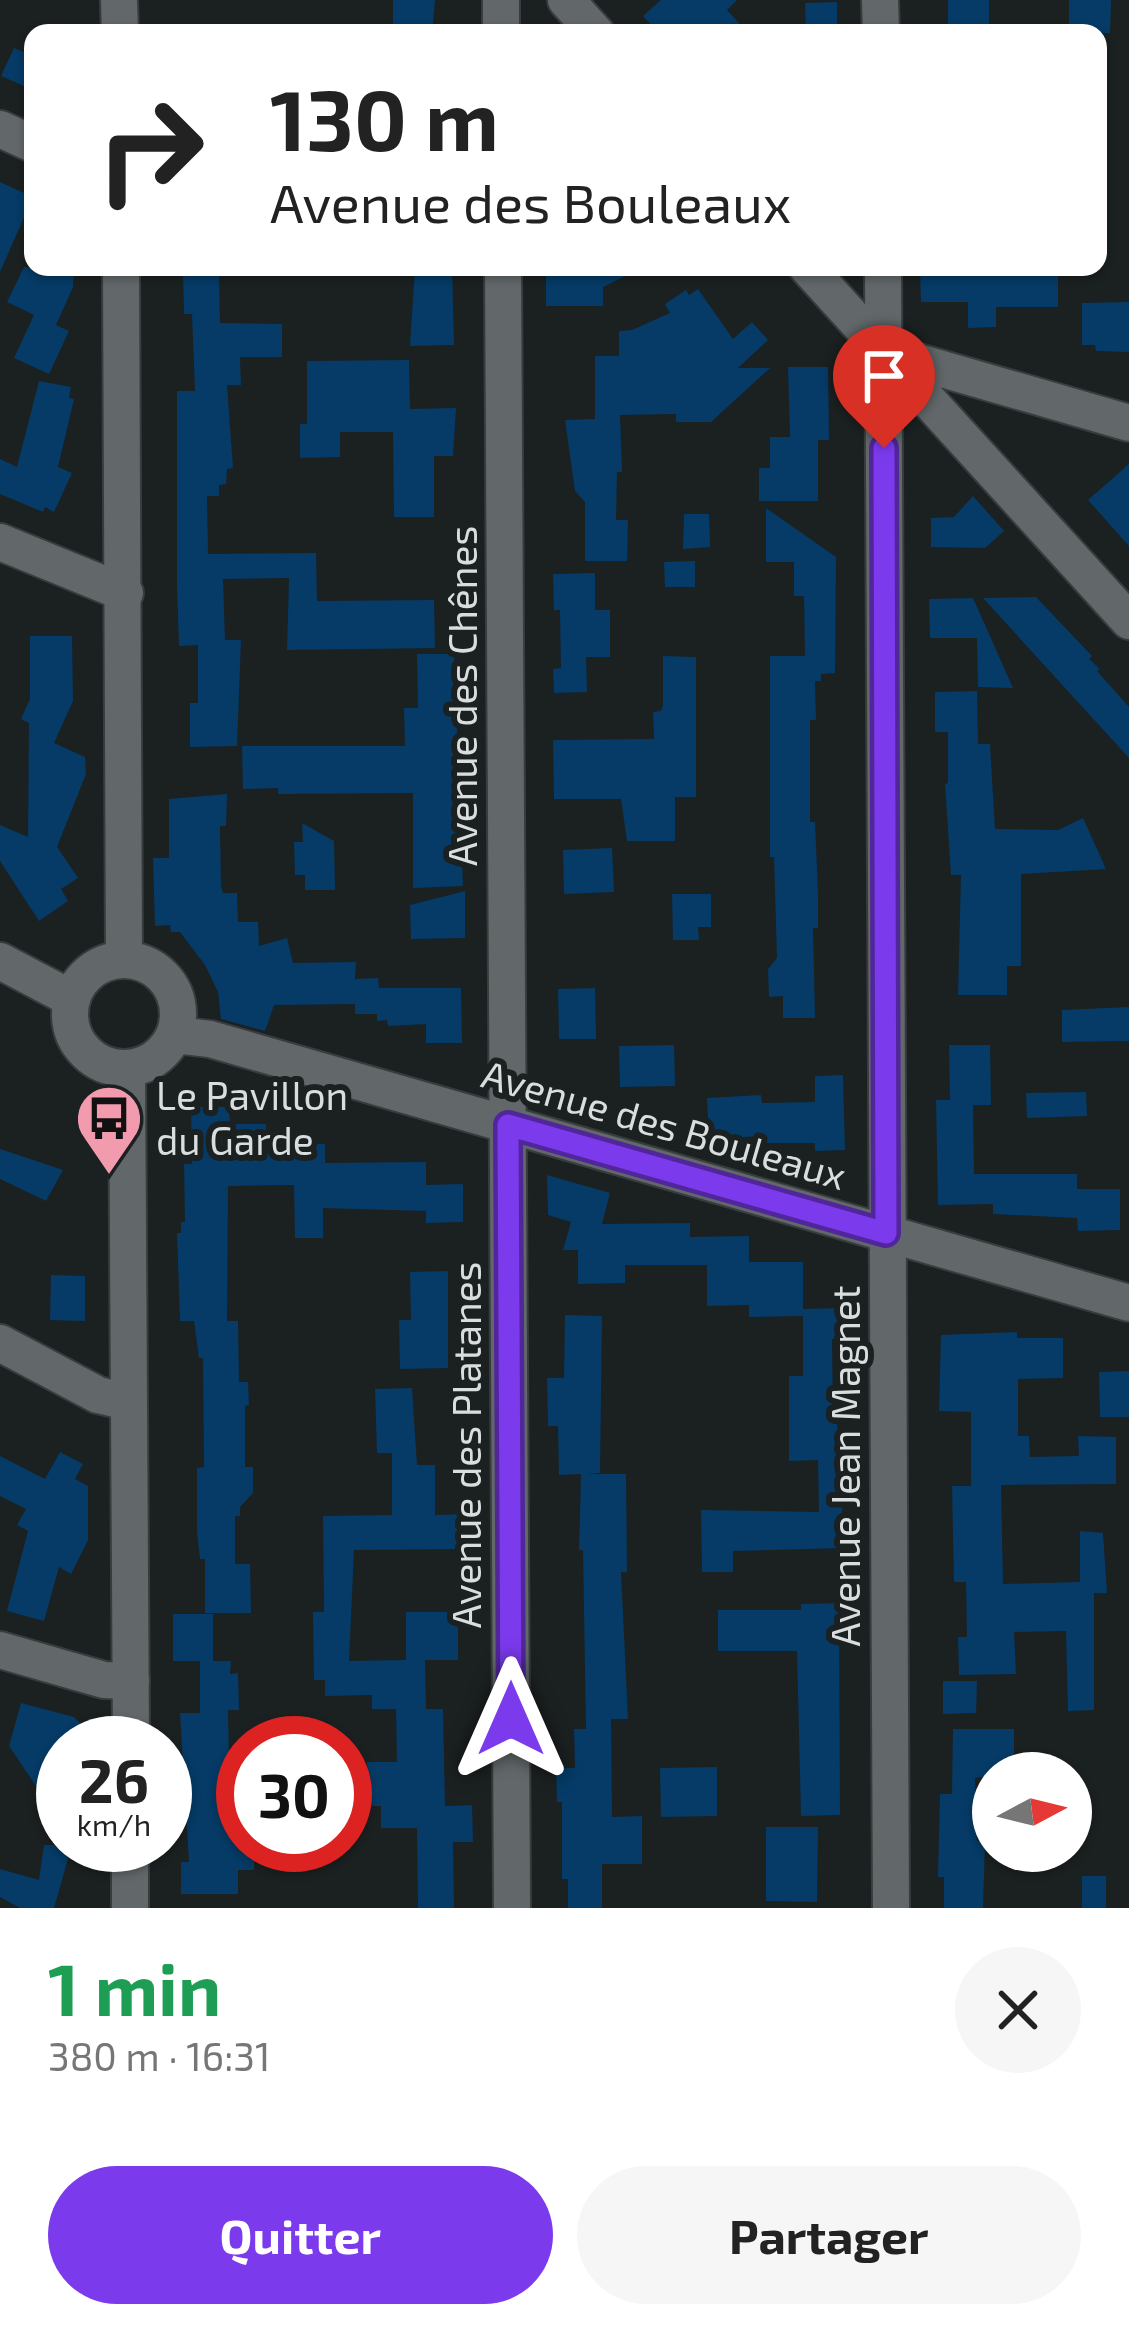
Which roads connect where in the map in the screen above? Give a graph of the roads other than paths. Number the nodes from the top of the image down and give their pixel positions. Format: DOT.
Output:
graph roads {
  1 [pos="566,0"];
  2 [pos="588,24"];
  3 [pos="121,276"];
  4 [pos="503,276"];
  5 [pos="815,276"];
  6 [pos="883,276"];
  7 [pos="883,352"];
  8 [pos="1129,423"];
  9 [pos="0,542"];
  10 [pos="125,593"];
  11 [pos="1129,621"];
  12 [pos="124,960"];
  13 [pos="0,961"];
  14 [pos="72,998"];
  15 [pos="175,1035"];
  16 [pos="127,1069"];
  17 [pos="508,1125"];
  18 [pos="886,1233"];
  19 [pos="1129,1303"];
  20 [pos="0,1343"];
  21 [pos="128,1402"];
  22 [pos="0,1650"];
  23 [pos="131,1681"];
  24 [pos="130,1716"];
  25 [pos="130,1872"];
  26 [pos="130,1908"];
  27 [pos="512,1908"];
  28 [pos="891,1908"];
  1 -- 2 [label="street"];
  3 -- 10 [label="street"];
  4 -- 17 [label="street, Avenue des Chênes"];
  5 -- 7 [label="street"];
  6 -- 7 [label="street, Avenue Jean Magnet"];
  7 -- 8 [label="street"];
  7 -- 11 [label="street"];
  7 -- 18 [label="street, Avenue Jean Magnet"];
  9 -- 10 [label="street"];
  10 -- 12 [label="street"];
  12 -- 14 [label="street"];
  12 -- 15 [label="street"];
  13 -- 14 [label="street"];
  14 -- 16 [label="street"];
  15 -- 16 [label="street"];
  15 -- 17 [label="street, Avenue des Bouleaux"];
  16 -- 21 [label="street"];
  17 -- 18 [label="street, Avenue des Bouleaux"];
  17 -- 27 [label="street, Avenue des Platanes"];
  18 -- 19 [label="street, Avenue des Bouleaux"];
  18 -- 28 [label="street, Avenue Jean Magnet"];
  20 -- 21 [label="street"];
  21 -- 23 [label="street"];
  22 -- 23 [label="street"];
  23 -- 24 [label="street"];
  25 -- 26 [label="street"];
}
